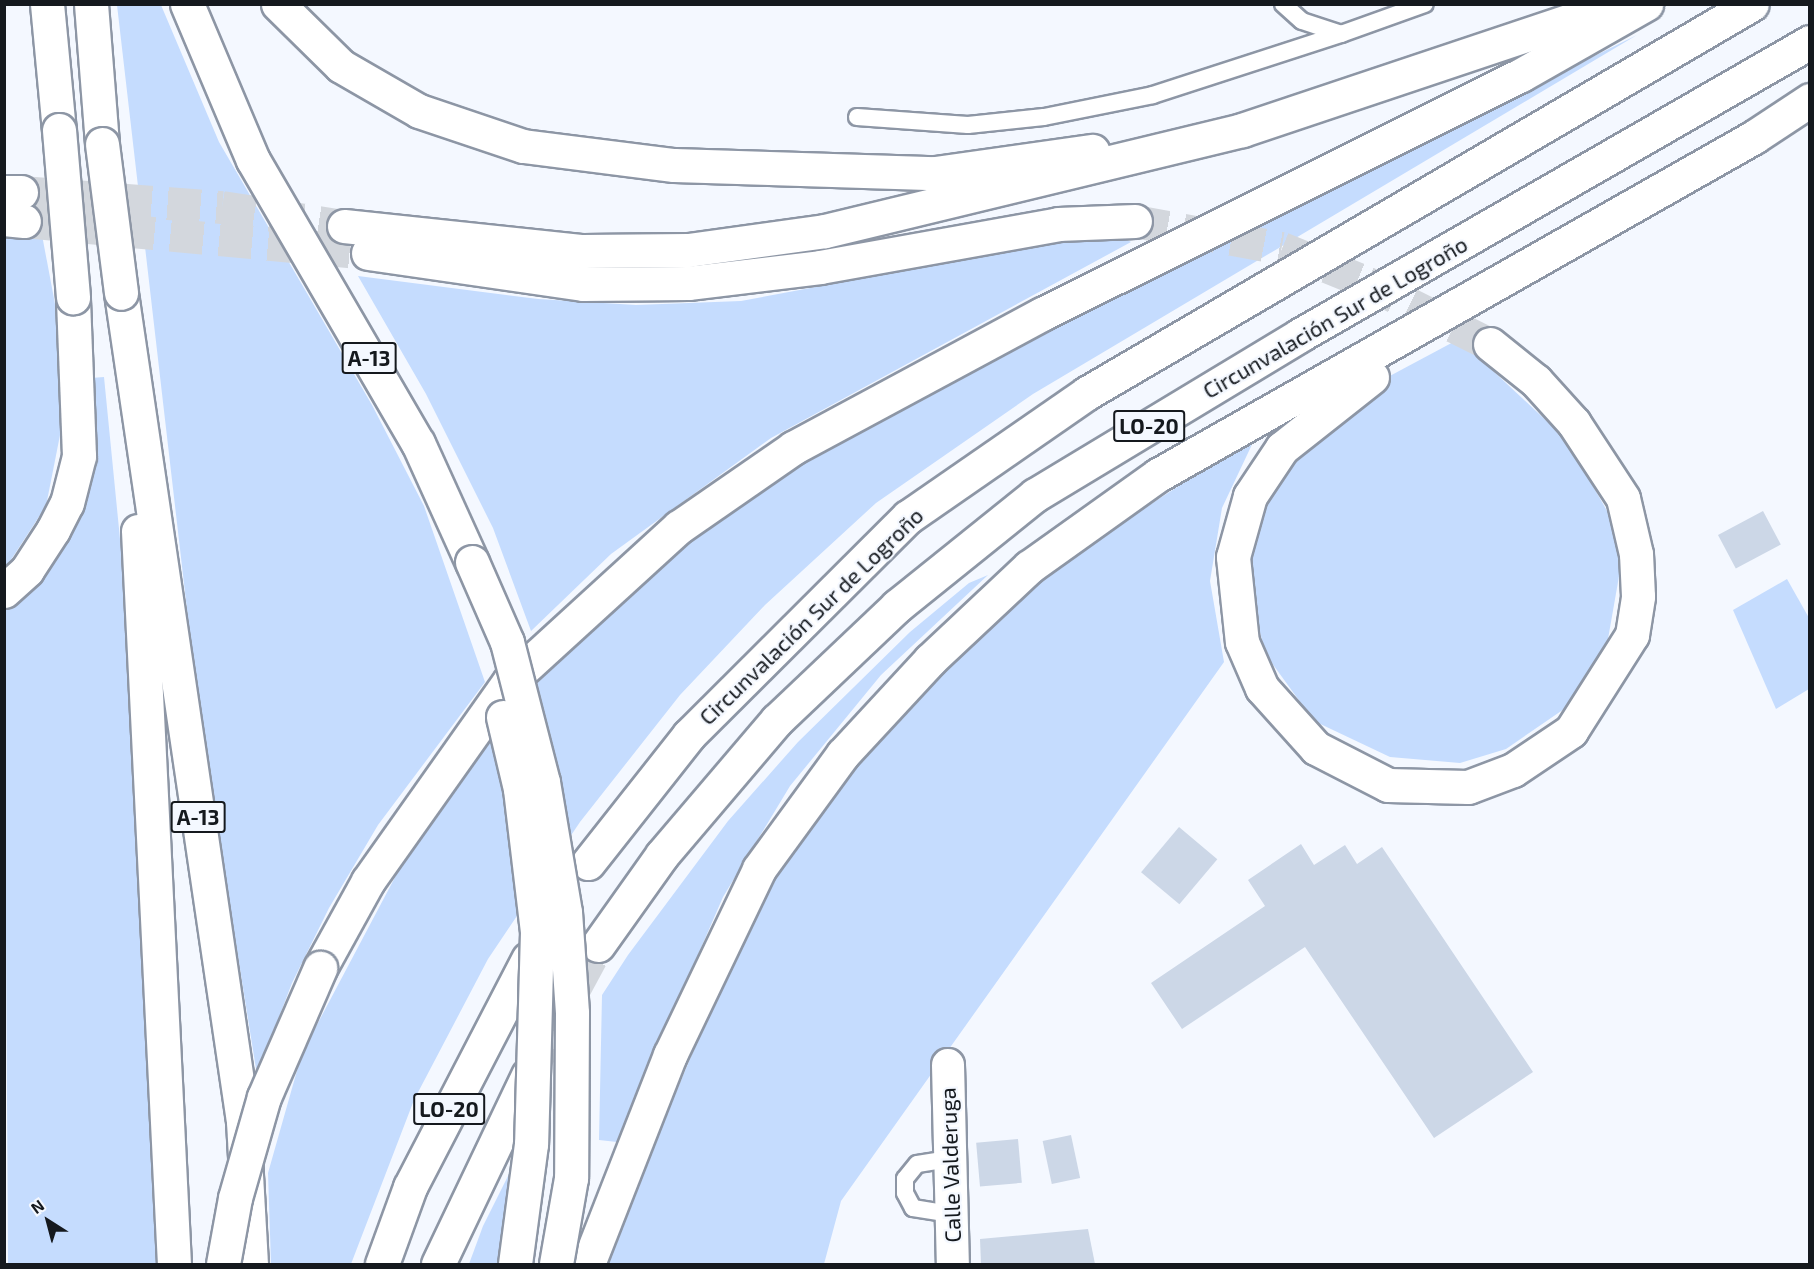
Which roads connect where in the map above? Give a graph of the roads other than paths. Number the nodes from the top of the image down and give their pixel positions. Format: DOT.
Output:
graph roads {
  1 [pos="47,4"];
  2 [pos="92,4"];
  3 [pos="187,4"];
  4 [pos="278,4"];
  5 [pos="1283,4"];
  6 [pos="1425,4"];
  7 [pos="1618,4"];
  8 [pos="1646,4"];
  9 [pos="1752,4"];
  10 [pos="1341,34"];
  11 [pos="1809,42"];
  12 [pos="1809,100"];
  13 [pos="857,117"];
  14 [pos="1242,130"];
  15 [pos="1754,137"];
  16 [pos="1136,221"];
  17 [pos="344,226"];
  18 [pos="368,253"];
  19 [pos="1490,345"];
  20 [pos="132,371"];
  21 [pos="472,562"];
  22 [pos="4,591"];
  23 [pos="588,863"];
  24 [pos="598,945"];
  25 [pos="528,959"];
  26 [pos="948,1065"];
  27 [pos="528,1075"];
  28 [pos="949,1159"];
  29 [pos="950,1215"];
  30 [pos="174,1264"];
  31 [pos="223,1264"];
  32 [pos="251,1264"];
  33 [pos="382,1264"];
  34 [pos="438,1264"];
  35 [pos="515,1264"];
  36 [pos="556,1264"];
  37 [pos="588,1264"];
  38 [pos="953,1264"];
  1 -- 22 [label="highway, bridge"];
  2 -- 20 [label="highway, A-13, bridge"];
  3 -- 21 [label="highway, A-13"];
  4 -- 14 [label="highway"];
  5 -- 10 [label="lane"];
  6 -- 10 [label="lane"];
  7 -- 14 [label="highway"];
  8 -- 31 [label="highway, bridge"];
  9 -- 23 [label="highway, Circunvalación Sur de Logroño / LO-20"];
  10 -- 13 [label="lane"];
  11 -- 24 [label="highway, Circunvalación Sur de Logroño / LO-20"];
  12 -- 15 [label="highway"];
  14 -- 17 [label="highway"];
  15 -- 19 [label="highway"];
  15 -- 37 [label="highway"];
  16 -- 18 [label="highway"];
  20 -- 30 [label="highway"];
  20 -- 32 [label="highway, A-13"];
  21 -- 35 [label="highway, A-13, bridge"];
  21 -- 36 [label="highway, bridge"];
  25 -- 33 [label="highway, LO-20"];
  26 -- 28 [label="street, Calle Valderuga"];
  27 -- 34 [label="highway, LO-20"];
  28 -- 29 [label="street, Calle Valderuga"];
  28 -- 29 [label="lane"];
  29 -- 38 [label="street, Calle Valderuga"];
}
